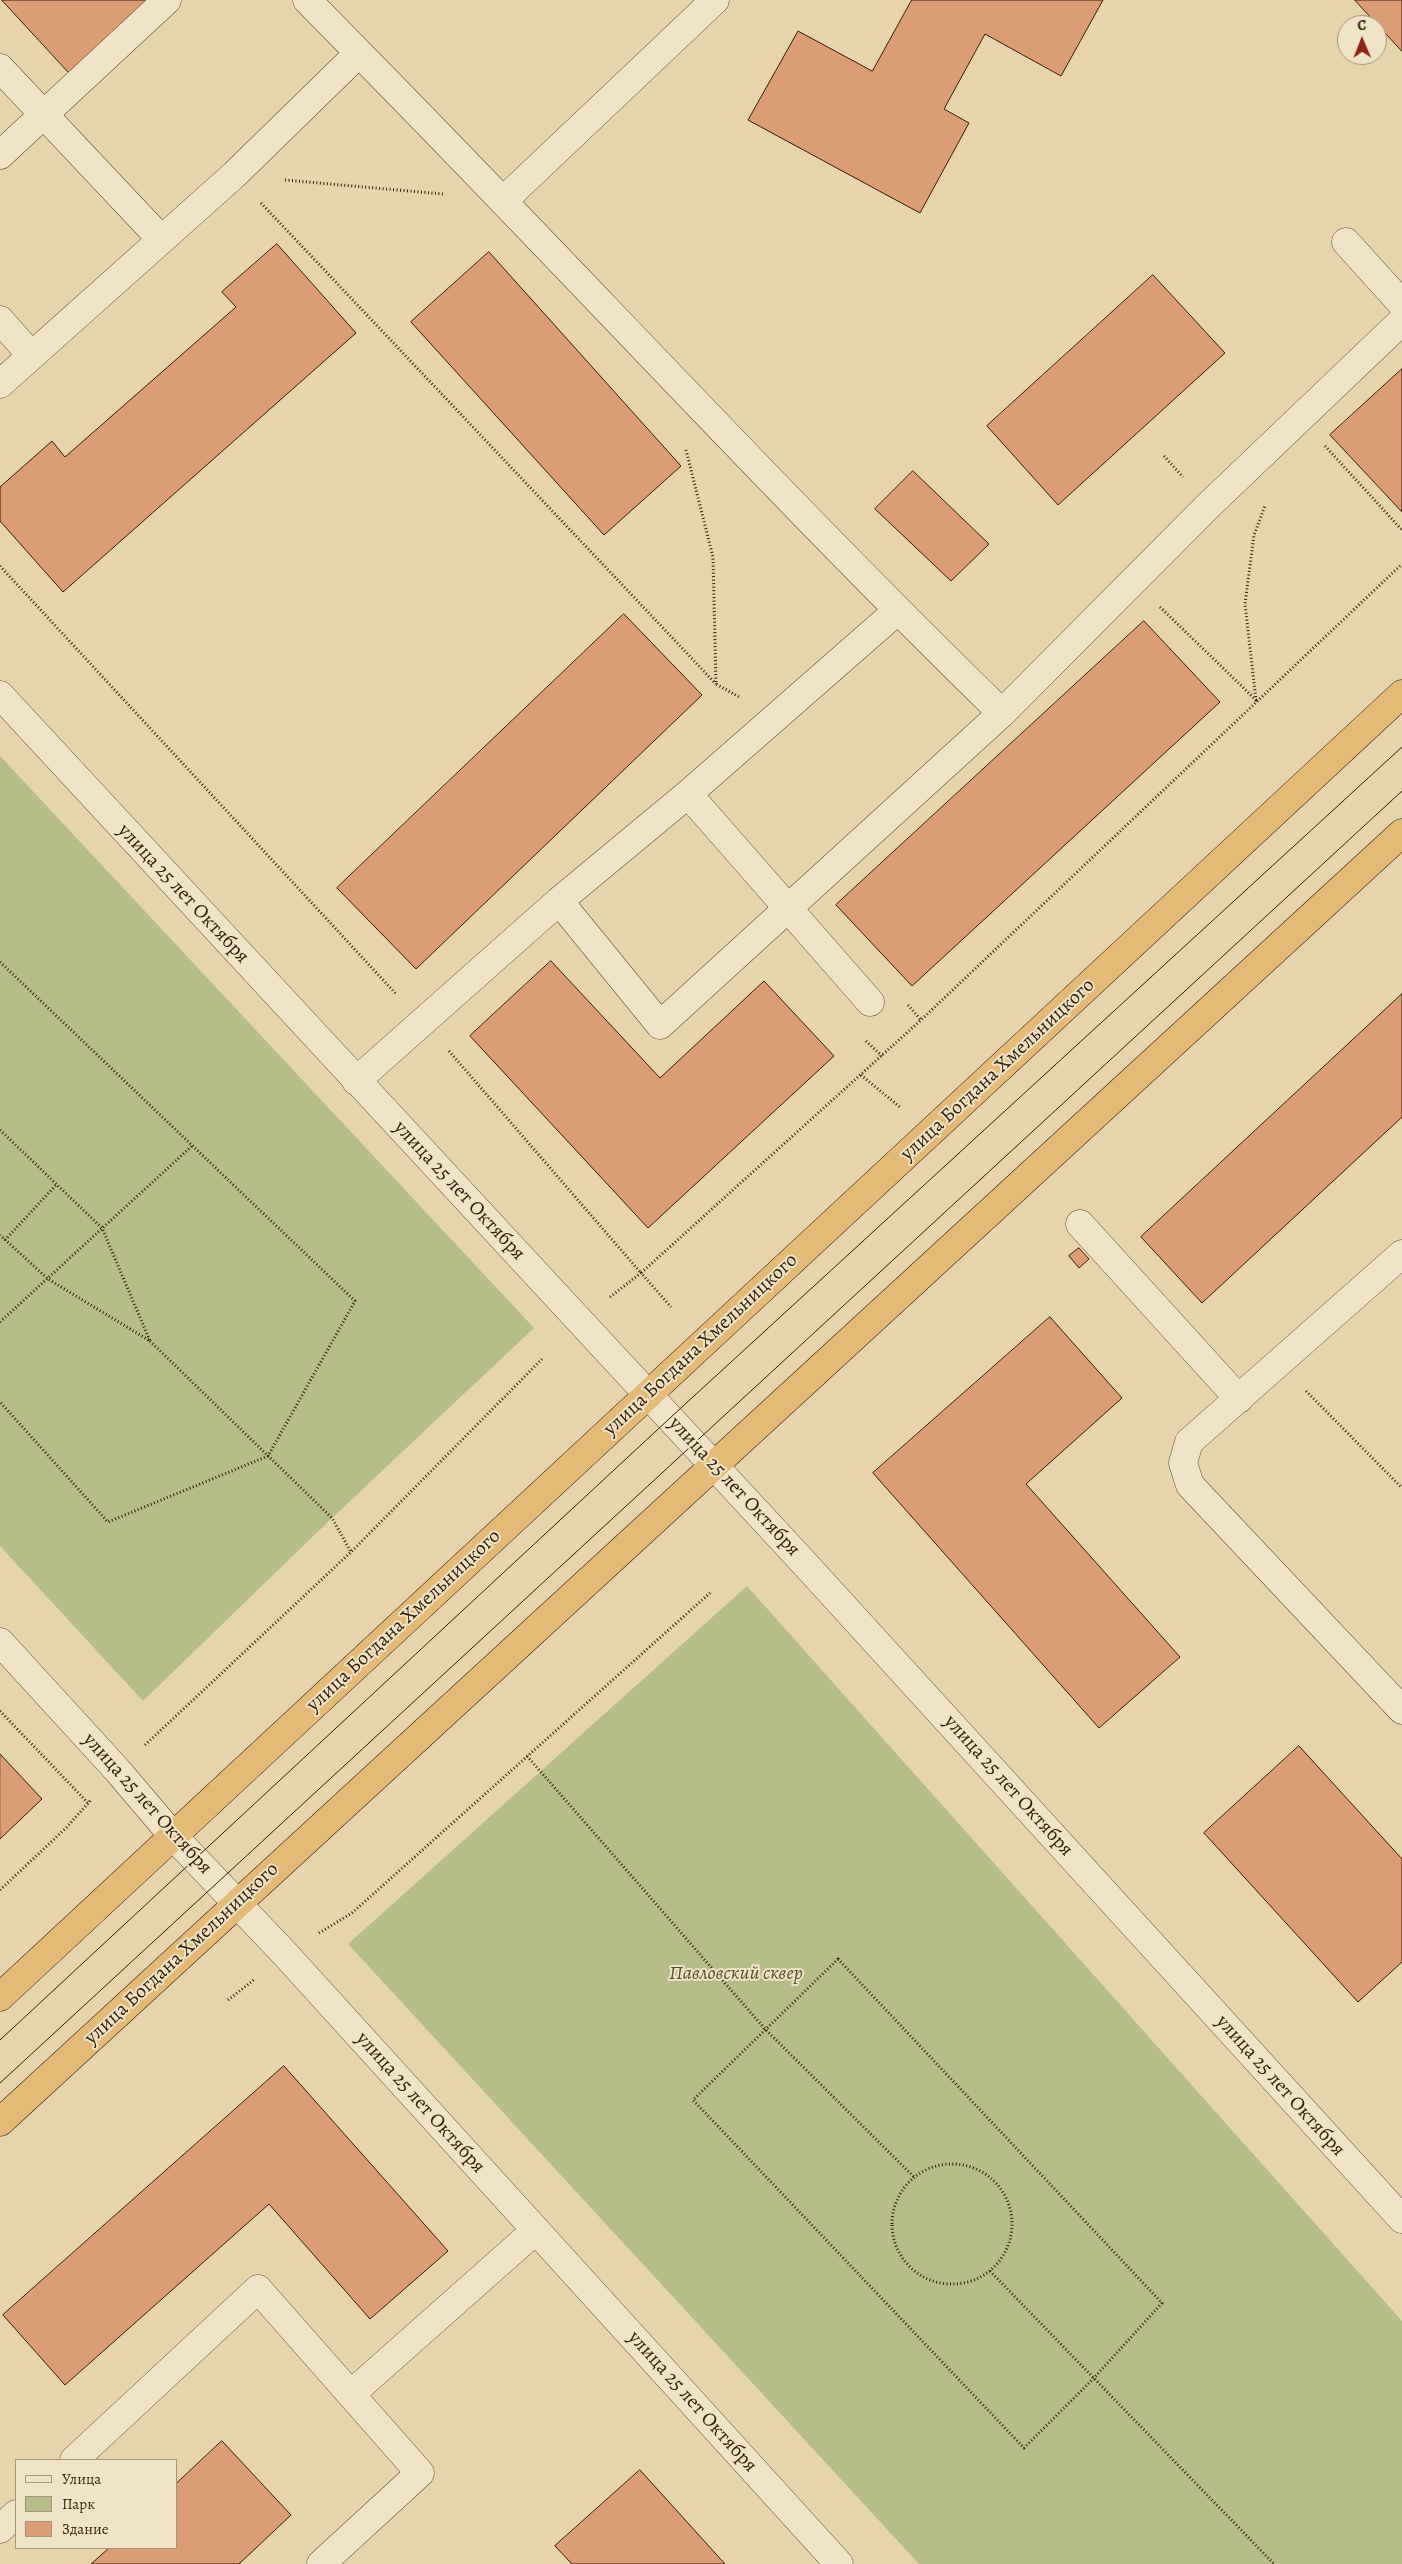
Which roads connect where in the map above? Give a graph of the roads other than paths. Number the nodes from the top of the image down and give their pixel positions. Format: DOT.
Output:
graph roads {
  1 [pos="167,0"];
  2 [pos="307,0"];
  3 [pos="715,0"];
  4 [pos="359,53"];
  5 [pos="0,68"];
  6 [pos="43,115"];
  7 [pos="0,155"];
  8 [pos="504,200"];
  9 [pos="161,239"];
  10 [pos="1346,242"];
  11 [pos="1402,304"];
  12 [pos="0,320"];
  13 [pos="1402,321"];
  14 [pos="30,355"];
  15 [pos="0,384"];
  16 [pos="897,611"];
  17 [pos="1402,694"];
  18 [pos="0,695"];
  19 [pos="1002,714"];
  20 [pos="688,794"];
  21 [pos="1402,833"];
  22 [pos="559,900"];
  23 [pos="787,910"];
  24 [pos="870,1002"];
  25 [pos="356,1081"];
  26 [pos="1080,1224"];
  27 [pos="1402,1254"];
  28 [pos="648,1393"];
  29 [pos="1239,1398"];
  30 [pos="714,1465"];
  31 [pos="0,1642"];
  32 [pos="1402,1710"];
  33 [pos="174,1837"];
  34 [pos="237,1903"];
  35 [pos="0,1997"];
  36 [pos="0,2122"];
  37 [pos="1402,2219"];
  38 [pos="536,2230"];
  39 [pos="351,2394"];
  40 [pos="75,2459"];
  41 [pos="15,2515"];
  42 [pos="0,2529"];
  43 [pos="321,2564"];
  44 [pos="839,2564"];
  1 -- 6 [label="street"];
  2 -- 4 [label="street"];
  3 -- 8 [label="street"];
  4 -- 8 [label="street"];
  4 -- 9 [label="street"];
  5 -- 6 [label="street"];
  6 -- 7 [label="street"];
  6 -- 9 [label="street"];
  8 -- 16 [label="street"];
  9 -- 14 [label="street"];
  10 -- 11 [label="street"];
  12 -- 14 [label="street"];
  13 -- 19 [label="street"];
  14 -- 15 [label="street"];
  16 -- 19 [label="street"];
  16 -- 20 [label="street"];
  17 -- 28 [label="highway, улица Богдана Хмельницкого"];
  18 -- 25 [label="street, улица 25 лет Октября"];
  19 -- 23 [label="street"];
  20 -- 22 [label="street"];
  20 -- 23 [label="street"];
  21 -- 30 [label="highway, улица Богдана Хмельницкого"];
  22 -- 23 [label="street"];
  22 -- 25 [label="street"];
  23 -- 24 [label="street"];
  25 -- 28 [label="street, улица 25 лет Октября"];
  26 -- 29 [label="street"];
  27 -- 29 [label="street"];
  28 -- 30 [label="street, улица 25 лет Октября"];
  28 -- 33 [label="highway, улица Богдана Хмельницкого"];
  29 -- 32 [label="street"];
  30 -- 34 [label="highway, улица Богдана Хмельницкого"];
  30 -- 37 [label="street, улица 25 лет Октября"];
  31 -- 33 [label="street, улица 25 лет Октября"];
  33 -- 34 [label="street, улица 25 лет Октября"];
  33 -- 35 [label="highway, улица Богдана Хмельницкого"];
  34 -- 36 [label="highway, улица Богдана Хмельницкого"];
  34 -- 38 [label="street, улица 25 лет Октября"];
  38 -- 39 [label="street"];
  38 -- 44 [label="street, улица 25 лет Октября"];
  39 -- 40 [label="street"];
  39 -- 43 [label="street"];
  41 -- 42 [label="street"];
}
